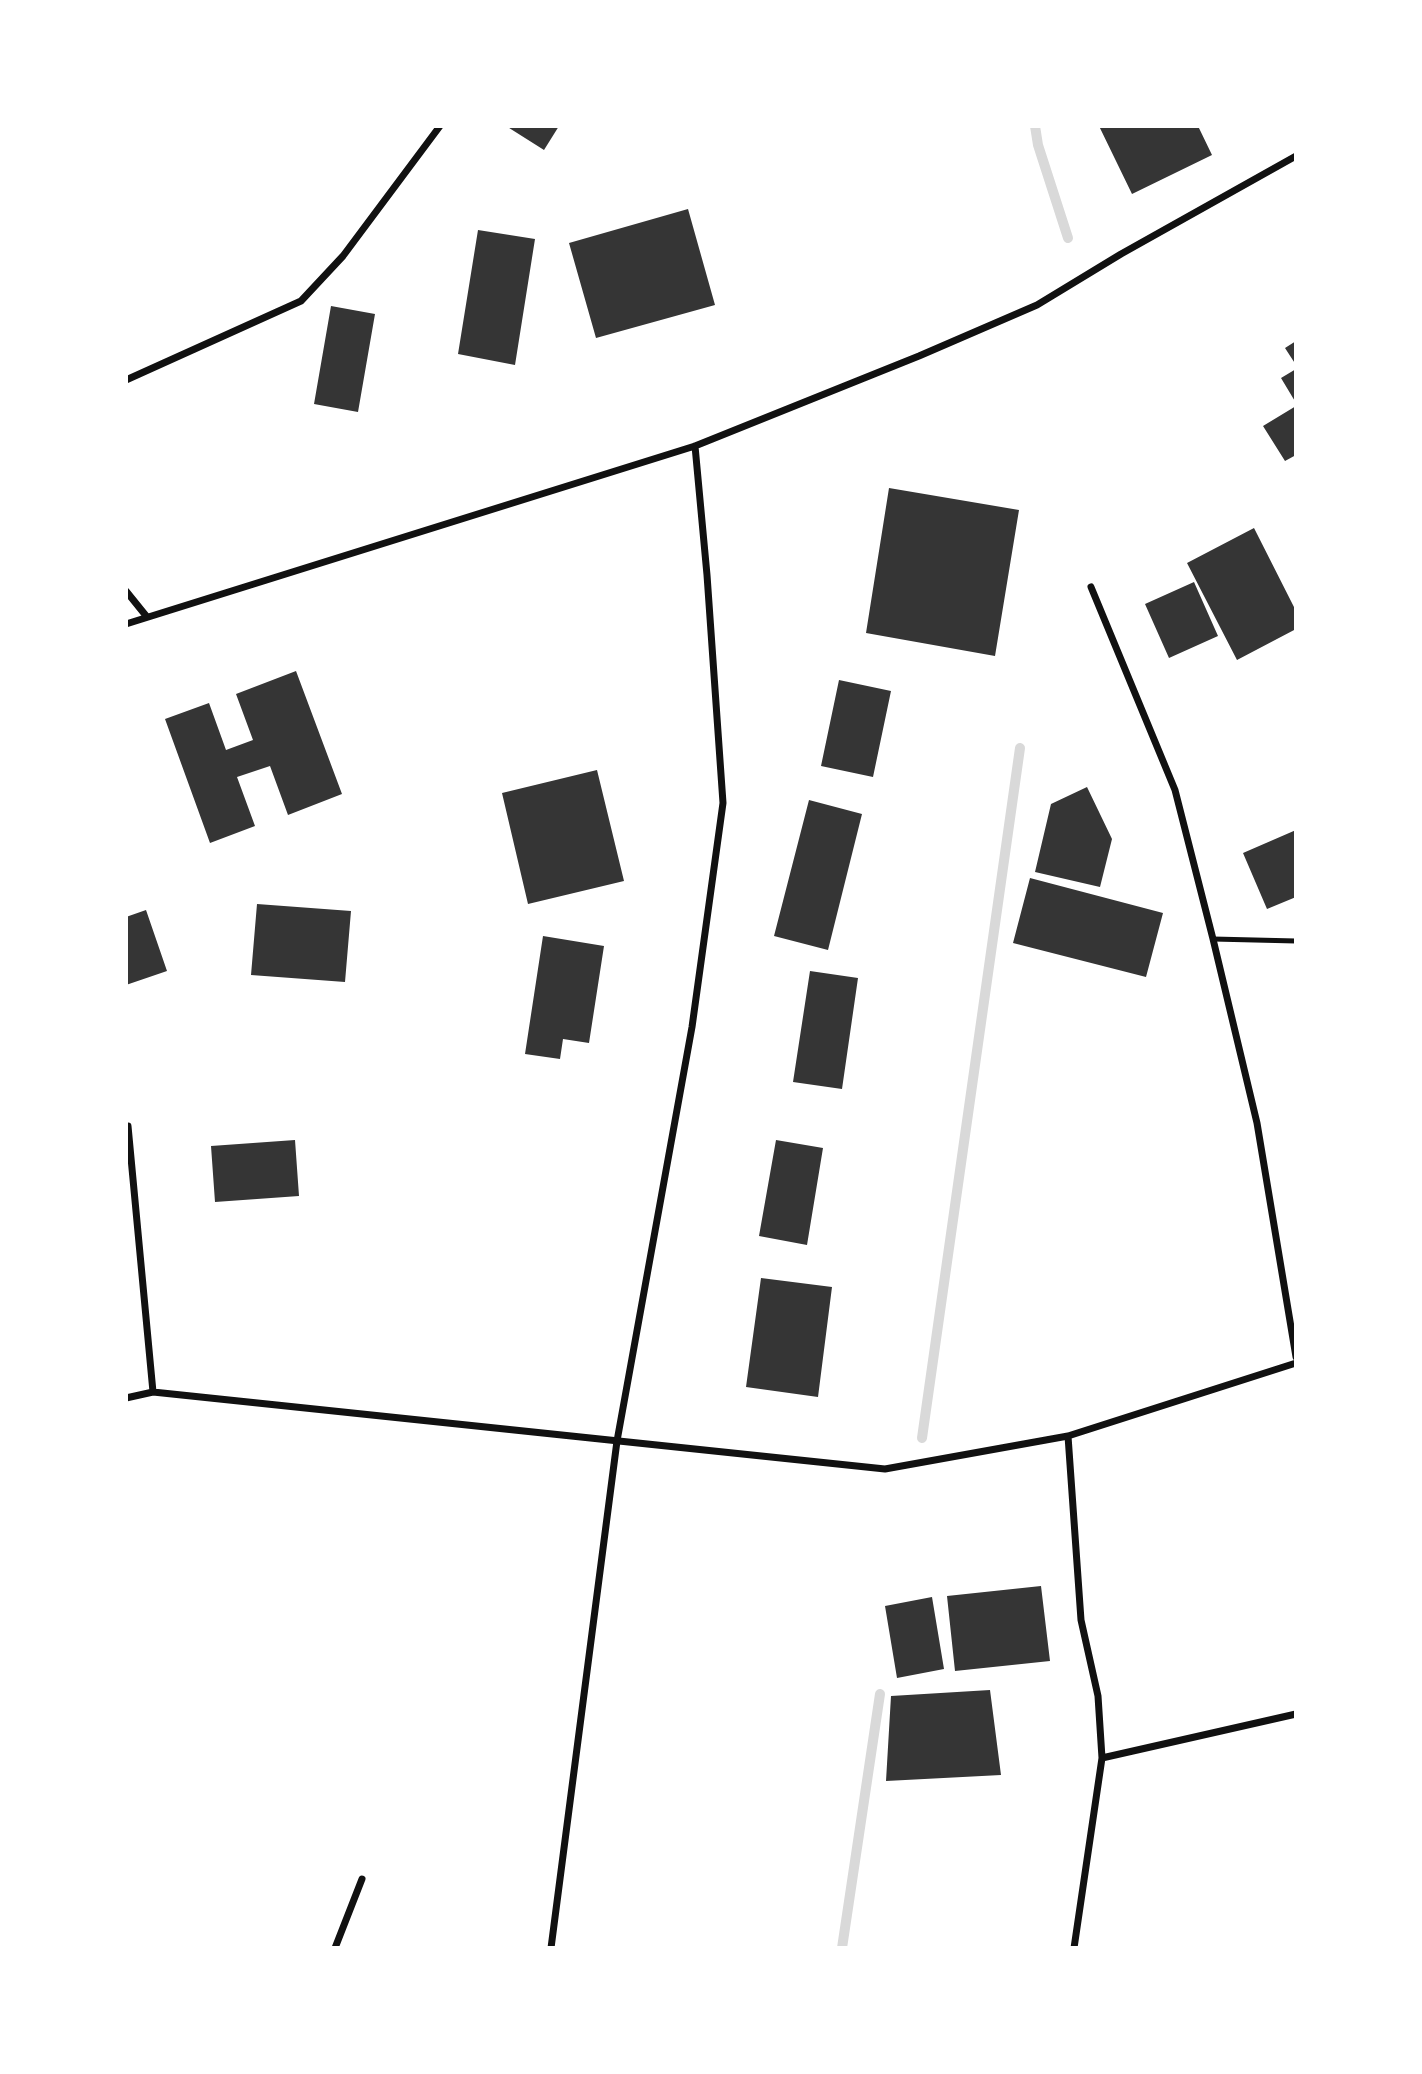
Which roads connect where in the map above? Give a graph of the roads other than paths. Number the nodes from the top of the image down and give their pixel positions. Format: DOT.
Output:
graph roads {
  1 [pos="440,126"];
  2 [pos="1296,156"];
  3 [pos="126,380"];
  4 [pos="695,446"];
  5 [pos="1091,587"];
  6 [pos="126,591"];
  7 [pos="147,617"];
  8 [pos="126,624"];
  9 [pos="1213,939"];
  10 [pos="1296,941"];
  11 [pos="128,1126"];
  12 [pos="1296,1360"];
  13 [pos="153,1392"];
  14 [pos="126,1398"];
  15 [pos="1068,1436"];
  16 [pos="617,1441"];
  17 [pos="1296,1714"];
  18 [pos="1102,1758"];
  19 [pos="362,1879"];
  20 [pos="335,1948"];
  21 [pos="551,1948"];
  22 [pos="1074,1948"];
  1 -- 3 [label="street"];
  2 -- 4 [label="street"];
  4 -- 7 [label="street"];
  4 -- 16 [label="street"];
  5 -- 9 [label="street"];
  6 -- 7 [label="street"];
  7 -- 8 [label="street"];
  9 -- 10 [label="lane"];
  9 -- 12 [label="street"];
  11 -- 13 [label="street"];
  12 -- 15 [label="street"];
  13 -- 14 [label="street"];
  13 -- 16 [label="street"];
  15 -- 16 [label="street"];
  15 -- 18 [label="street"];
  16 -- 21 [label="street"];
  17 -- 18 [label="street"];
  18 -- 22 [label="street"];
  19 -- 20 [label="street"];
}
